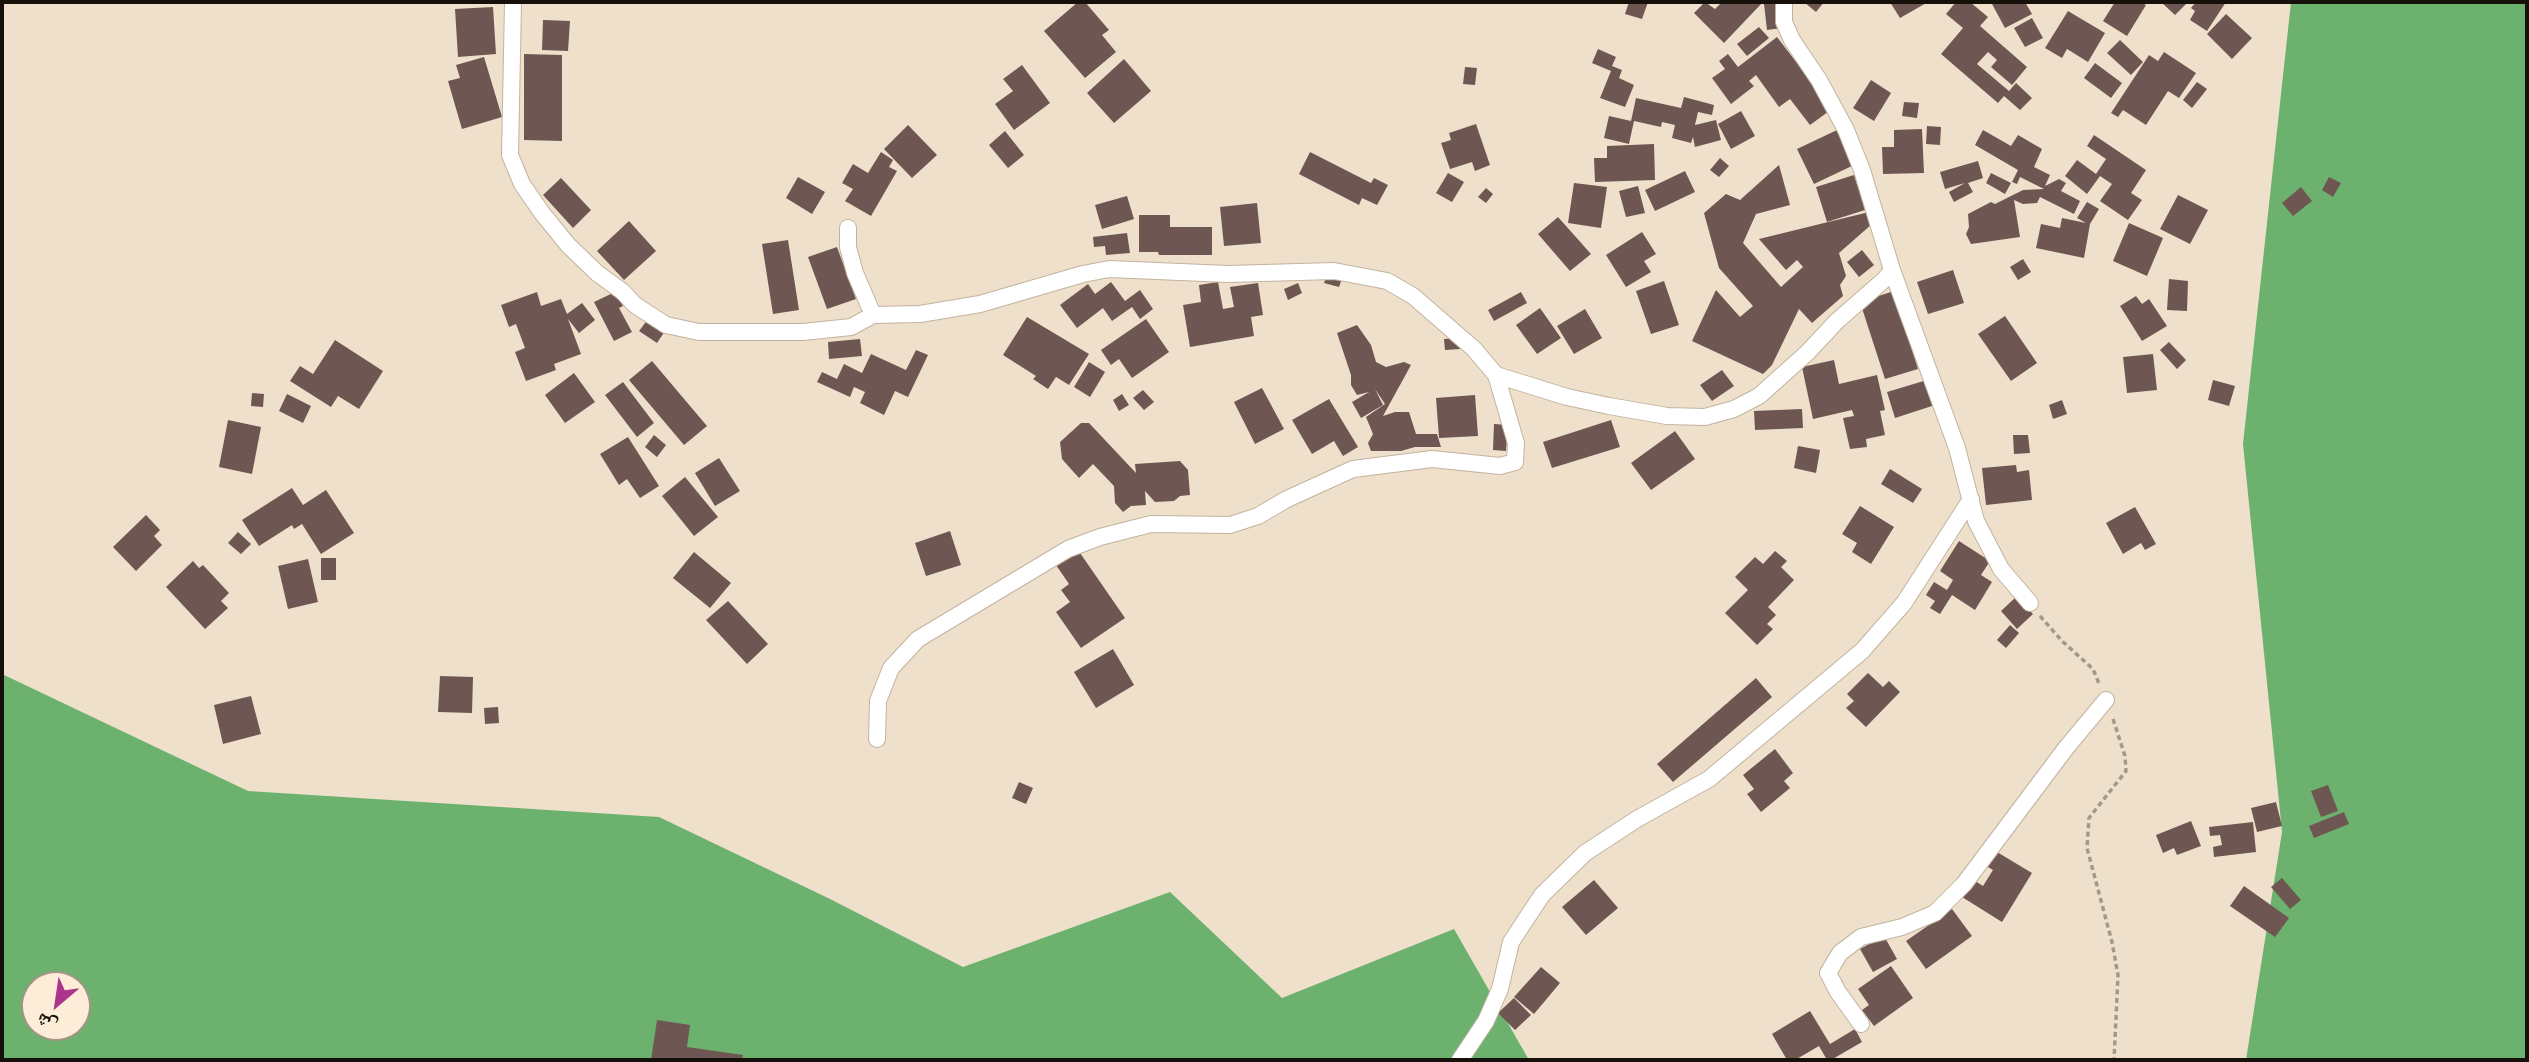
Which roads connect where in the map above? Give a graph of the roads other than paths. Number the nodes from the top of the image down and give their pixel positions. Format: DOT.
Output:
graph roads {
  1 [pos="513,2"];
  2 [pos="1784,2"];
  3 [pos="848,228"];
  4 [pos="1892,271"];
  5 [pos="873,315"];
  6 [pos="1496,375"];
  7 [pos="1971,499"];
  8 [pos="2030,603"];
  9 [pos="2106,700"];
  10 [pos="877,739"];
  11 [pos="1861,1024"];
  12 [pos="1460,1060"];
  1 -- 5 [label="street"];
  2 -- 4 [label="street"];
  3 -- 5 [label="street"];
  4 -- 6 [label="street"];
  4 -- 7 [label="street"];
  5 -- 6 [label="street"];
  6 -- 10 [label="street"];
  7 -- 8 [label="street"];
  7 -- 12 [label="street"];
  9 -- 11 [label="street"];
}
